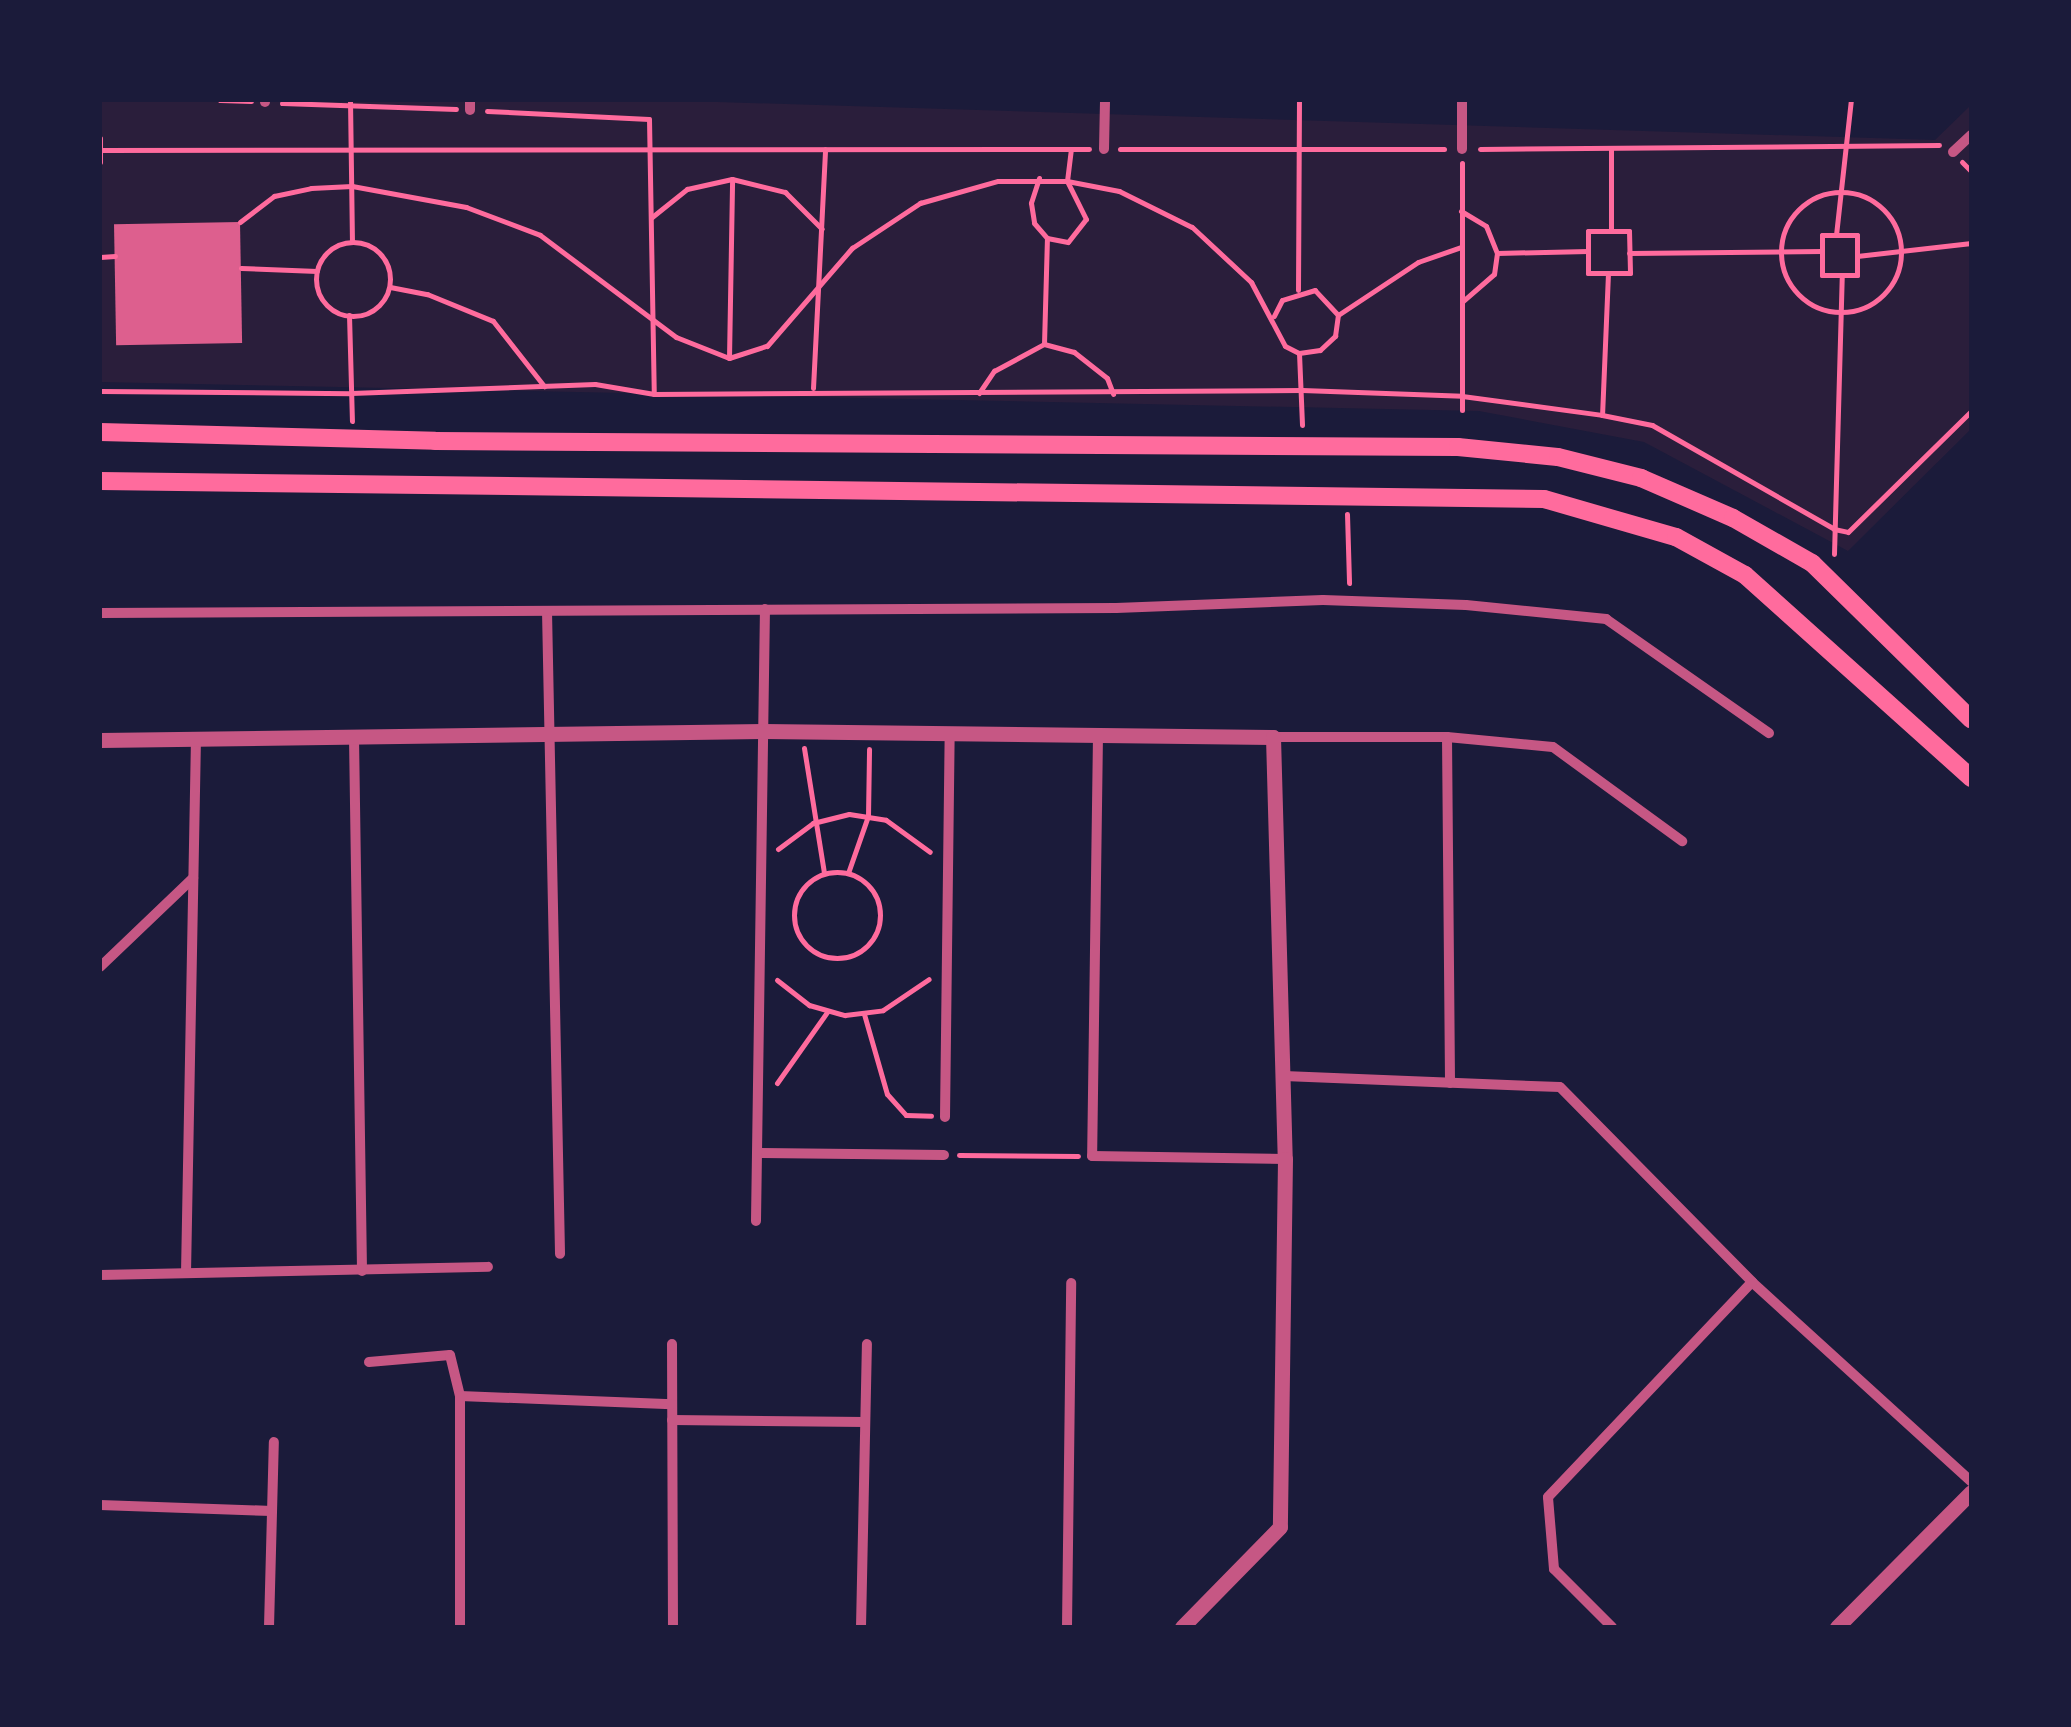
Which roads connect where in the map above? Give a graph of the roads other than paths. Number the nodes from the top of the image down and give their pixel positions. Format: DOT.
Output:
graph roads {
  1 [pos="1105,100"];
  2 [pos="1462,100"];
  3 [pos="1971,135"];
  4 [pos="1104,149"];
  5 [pos="1462,149"];
  6 [pos="1950,149"];
  7 [pos="100,432"];
  8 [pos="100,481"];
  9 [pos="764,609"];
  10 [pos="547,610"];
  11 [pos="100,612"];
  12 [pos="1971,719"];
  13 [pos="763,731"];
  14 [pos="1768,732"];
  15 [pos="950,733"];
  16 [pos="550,735"];
  17 [pos="1098,735"];
  18 [pos="354,737"];
  19 [pos="1273,737"];
  20 [pos="1447,737"];
  21 [pos="196,739"];
  22 [pos="100,740"];
  23 [pos="1971,778"];
  24 [pos="1682,841"];
  25 [pos="193,878"];
  26 [pos="100,967"];
  27 [pos="1284,1076"];
  28 [pos="1450,1082"];
  29 [pos="944,1117"];
  30 [pos="757,1153"];
  31 [pos="944,1155"];
  32 [pos="1286,1158"];
  33 [pos="756,1221"];
  34 [pos="560,1254"];
  35 [pos="488,1267"];
  36 [pos="362,1271"];
  37 [pos="186,1273"];
  38 [pos="100,1276"];
  39 [pos="1752,1282"];
  40 [pos="1071,1283"];
  41 [pos="672,1344"];
  42 [pos="868,1344"];
  43 [pos="369,1362"];
  44 [pos="460,1396"];
  45 [pos="672,1404"];
  46 [pos="672,1420"];
  47 [pos="865,1422"];
  48 [pos="274,1442"];
  49 [pos="1971,1481"];
  50 [pos="1971,1492"];
  51 [pos="100,1505"];
  52 [pos="272,1511"];
  53 [pos="268,1627"];
  54 [pos="460,1627"];
  55 [pos="673,1627"];
  56 [pos="861,1627"];
  57 [pos="1068,1627"];
  58 [pos="1182,1627"];
  59 [pos="1612,1627"];
  60 [pos="1837,1627"];
  1 -- 4 [label="street"];
  2 -- 5 [label="street"];
  3 -- 6 [label="street"];
  7 -- 12 [label="main road"];
  8 -- 23 [label="main road"];
  9 -- 10 [label="street"];
  9 -- 13 [label="street"];
  9 -- 14 [label="street"];
  10 -- 11 [label="street"];
  10 -- 16 [label="street"];
  13 -- 15 [label="street"];
  13 -- 16 [label="street"];
  13 -- 30 [label="street"];
  15 -- 17 [label="street"];
  15 -- 29 [label="street"];
  16 -- 18 [label="street"];
  16 -- 34 [label="street"];
  17 -- 19 [label="street"];
  17 -- 32 [label="street"];
  18 -- 21 [label="street"];
  18 -- 36 [label="street"];
  19 -- 20 [label="street"];
  19 -- 27 [label="street"];
  20 -- 24 [label="street"];
  20 -- 28 [label="street"];
  21 -- 22 [label="street"];
  21 -- 25 [label="street"];
  25 -- 26 [label="street"];
  25 -- 37 [label="street"];
  27 -- 28 [label="street"];
  27 -- 32 [label="street"];
  28 -- 39 [label="street"];
  30 -- 31 [label="street"];
  30 -- 33 [label="street"];
  32 -- 58 [label="street"];
  35 -- 36 [label="street"];
  36 -- 37 [label="street"];
  37 -- 38 [label="street"];
  39 -- 49 [label="street"];
  39 -- 59 [label="street"];
  40 -- 57 [label="street"];
  41 -- 45 [label="street"];
  42 -- 47 [label="street"];
  43 -- 44 [label="street"];
  44 -- 45 [label="street"];
  44 -- 54 [label="street"];
  45 -- 46 [label="street"];
  46 -- 47 [label="street"];
  46 -- 55 [label="street"];
  47 -- 56 [label="street"];
  48 -- 52 [label="street"];
  50 -- 60 [label="street"];
  51 -- 52 [label="street"];
  52 -- 53 [label="street"];
}
